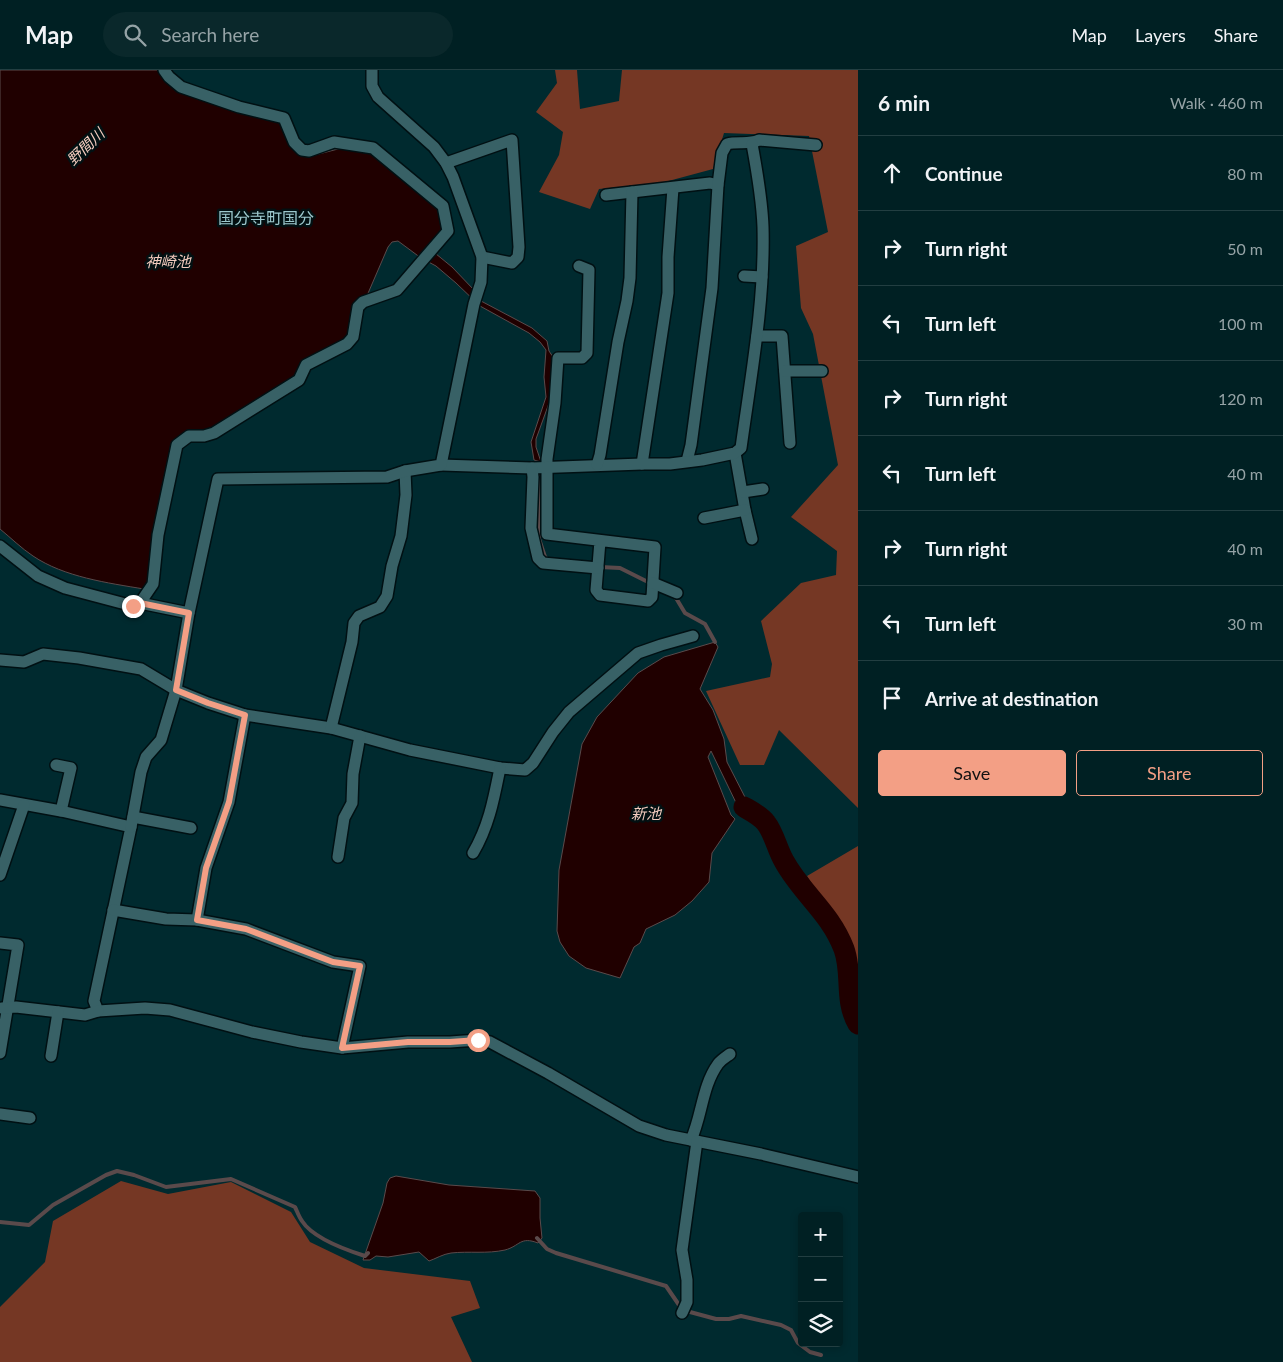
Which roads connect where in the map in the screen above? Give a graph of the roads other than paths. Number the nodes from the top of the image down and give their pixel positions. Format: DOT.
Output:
graph roads {
  1 [pos="372,70"];
  2 [pos="166,74"];
  3 [pos="752,144"];
  4 [pos="816,145"];
  5 [pos="446,163"];
  6 [pos="718,185"];
  7 [pos="673,188"];
  8 [pos="632,192"];
  9 [pos="606,196"];
  10 [pos="482,257"];
  11 [pos="579,266"];
  12 [pos="744,276"];
  13 [pos="762,278"];
  14 [pos="757,336"];
  15 [pos="785,371"];
  16 [pos="822,371"];
  17 [pos="790,443"];
  18 [pos="736,453"];
  19 [pos="687,461"];
  20 [pos="642,464"];
  21 [pos="441,465"];
  22 [pos="598,465"];
  23 [pos="539,468"];
  24 [pos="405,471"];
  25 [pos="763,489"];
  26 [pos="743,492"];
  27 [pos="745,510"];
  28 [pos="704,518"];
  29 [pos="752,539"];
  30 [pos="600,541"];
  31 [pos="0,546"];
  32 [pos="598,568"];
  33 [pos="653,583"];
  34 [pos="677,593"];
  35 [pos="140,603"];
  36 [pos="189,613"];
  37 [pos="693,636"];
  38 [pos="0,660"];
  39 [pos="176,690"];
  40 [pos="245,715"];
  41 [pos="331,728"];
  42 [pos="360,736"];
  43 [pos="56,765"];
  44 [pos="500,768"];
  45 [pos="0,800"];
  46 [pos="24,805"];
  47 [pos="60,811"];
  48 [pos="132,822"];
  49 [pos="191,828"];
  50 [pos="473,853"];
  51 [pos="338,857"];
  52 [pos="0,874"];
  53 [pos="113,910"];
  54 [pos="197,920"];
  55 [pos="0,943"];
  56 [pos="4,1008"];
  57 [pos="98,1011"];
  58 [pos="58,1012"];
  59 [pos="342,1048"];
  60 [pos="0,1053"];
  61 [pos="730,1054"];
  62 [pos="51,1056"];
  63 [pos="0,1114"];
  64 [pos="30,1118"];
  65 [pos="694,1141"];
  66 [pos="858,1177"];
  67 [pos="682,1313"];
  1 -- 5 [label="street"];
  2 -- 35 [label="street"];
  3 -- 4 [label="street"];
  3 -- 6 [label="street"];
  3 -- 13 [label="street"];
  5 -- 10 [label="street"];
  5 -- 10 [label="street"];
  6 -- 7 [label="street"];
  6 -- 19 [label="street"];
  7 -- 8 [label="street"];
  7 -- 20 [label="street"];
  8 -- 9 [label="street"];
  8 -- 22 [label="street"];
  10 -- 21 [label="street"];
  11 -- 23 [label="street"];
  12 -- 13 [label="street"];
  13 -- 14 [label="street"];
  14 -- 15 [label="street"];
  14 -- 18 [label="street"];
  15 -- 16 [label="street"];
  15 -- 17 [label="street"];
  18 -- 19 [label="street"];
  18 -- 26 [label="street"];
  19 -- 20 [label="street"];
  20 -- 22 [label="street"];
  21 -- 23 [label="street"];
  21 -- 24 [label="street"];
  22 -- 23 [label="street"];
  23 -- 30 [label="street"];
  23 -- 32 [label="street"];
  24 -- 36 [label="street"];
  24 -- 41 [label="street"];
  25 -- 26 [label="street"];
  26 -- 27 [label="street"];
  27 -- 28 [label="street"];
  27 -- 29 [label="street"];
  30 -- 32 [label="street"];
  30 -- 33 [label="street"];
  31 -- 35 [label="street"];
  32 -- 33 [label="street"];
  33 -- 34 [label="street"];
  35 -- 36 [label="street"];
  36 -- 39 [label="street"];
  37 -- 44 [label="street"];
  38 -- 39 [label="street"];
  39 -- 40 [label="street"];
  39 -- 48 [label="street"];
  40 -- 41 [label="street"];
  40 -- 54 [label="street"];
  41 -- 42 [label="street"];
  42 -- 44 [label="street"];
  42 -- 51 [label="street"];
  43 -- 47 [label="street"];
  44 -- 50 [label="street"];
  45 -- 46 [label="street"];
  46 -- 47 [label="street"];
  46 -- 52 [label="street"];
  47 -- 48 [label="street"];
  48 -- 49 [label="street"];
  48 -- 53 [label="street"];
  53 -- 54 [label="street"];
  53 -- 57 [label="street"];
  54 -- 59 [label="street"];
  55 -- 56 [label="street"];
  56 -- 58 [label="street"];
  56 -- 60 [label="street"];
  57 -- 58 [label="street"];
  57 -- 59 [label="street"];
  58 -- 62 [label="street"];
  59 -- 65 [label="street"];
  61 -- 65 [label="street"];
  63 -- 64 [label="street"];
  65 -- 66 [label="street"];
  65 -- 67 [label="street"];
}
